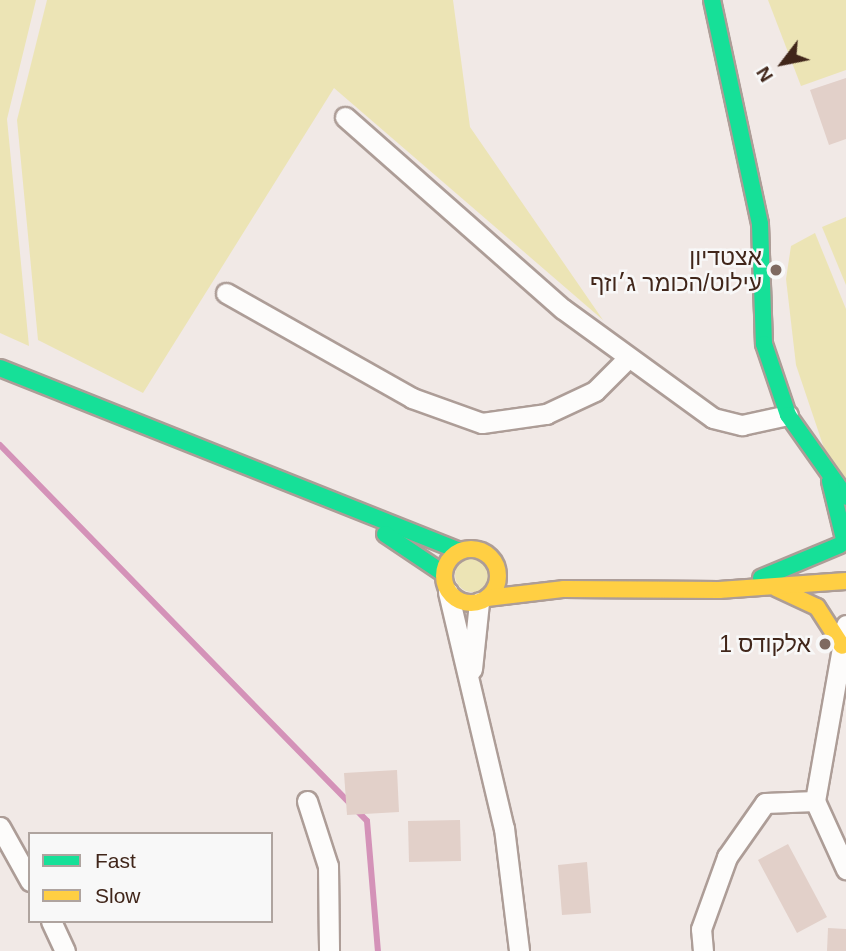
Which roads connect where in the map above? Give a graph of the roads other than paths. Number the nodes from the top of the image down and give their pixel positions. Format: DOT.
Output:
graph roads {
  1 [pos="712,0"];
  2 [pos="345,117"];
  3 [pos="226,293"];
  4 [pos="628,358"];
  5 [pos="0,368"];
  6 [pos="788,415"];
  7 [pos="830,479"];
  8 [pos="846,497"];
  9 [pos="342,506"];
  10 [pos="843,540"];
  11 [pos="459,551"];
  12 [pos="492,559"];
  13 [pos="846,580"];
  14 [pos="446,583"];
  15 [pos="774,588"];
  16 [pos="565,589"];
  17 [pos="719,590"];
  18 [pos="483,600"];
  19 [pos="846,625"];
  20 [pos="842,646"];
  21 [pos="846,669"];
  22 [pos="471,684"];
  23 [pos="834,690"];
  24 [pos="307,801"];
  25 [pos="815,801"];
  26 [pos="0,827"];
  27 [pos="846,869"];
  28 [pos="28,877"];
  29 [pos="52,923"];
  30 [pos="65,951"];
  31 [pos="329,951"];
  32 [pos="519,951"];
  33 [pos="703,951"];
  1 -- 6 [label="main road"];
  2 -- 4 [label="street"];
  3 -- 4 [label="street"];
  4 -- 6 [label="street"];
  5 -- 9 [label="main road"];
  6 -- 7 [label="main road"];
  7 -- 8 [label="main road"];
  7 -- 10 [label="main road"];
  9 -- 11 [label="main road"];
  9 -- 14 [label="main road"];
  10 -- 13 [label="main road"];
  10 -- 17 [label="main road"];
  11 -- 12 [label="main road"];
  11 -- 14 [label="main road"];
  12 -- 16 [label="main road"];
  12 -- 18 [label="main road"];
  13 -- 15 [label="main road"];
  14 -- 18 [label="main road"];
  14 -- 22 [label="street"];
  15 -- 17 [label="main road"];
  15 -- 20 [label="main road"];
  16 -- 17 [label="main road"];
  16 -- 18 [label="main road"];
  18 -- 22 [label="street"];
  19 -- 20 [label="street"];
  20 -- 23 [label="street"];
  21 -- 23 [label="street"];
  22 -- 32 [label="street"];
  23 -- 25 [label="street"];
  24 -- 31 [label="street"];
  25 -- 27 [label="street"];
  25 -- 33 [label="street"];
  26 -- 28 [label="street"];
  29 -- 30 [label="street"];
}
